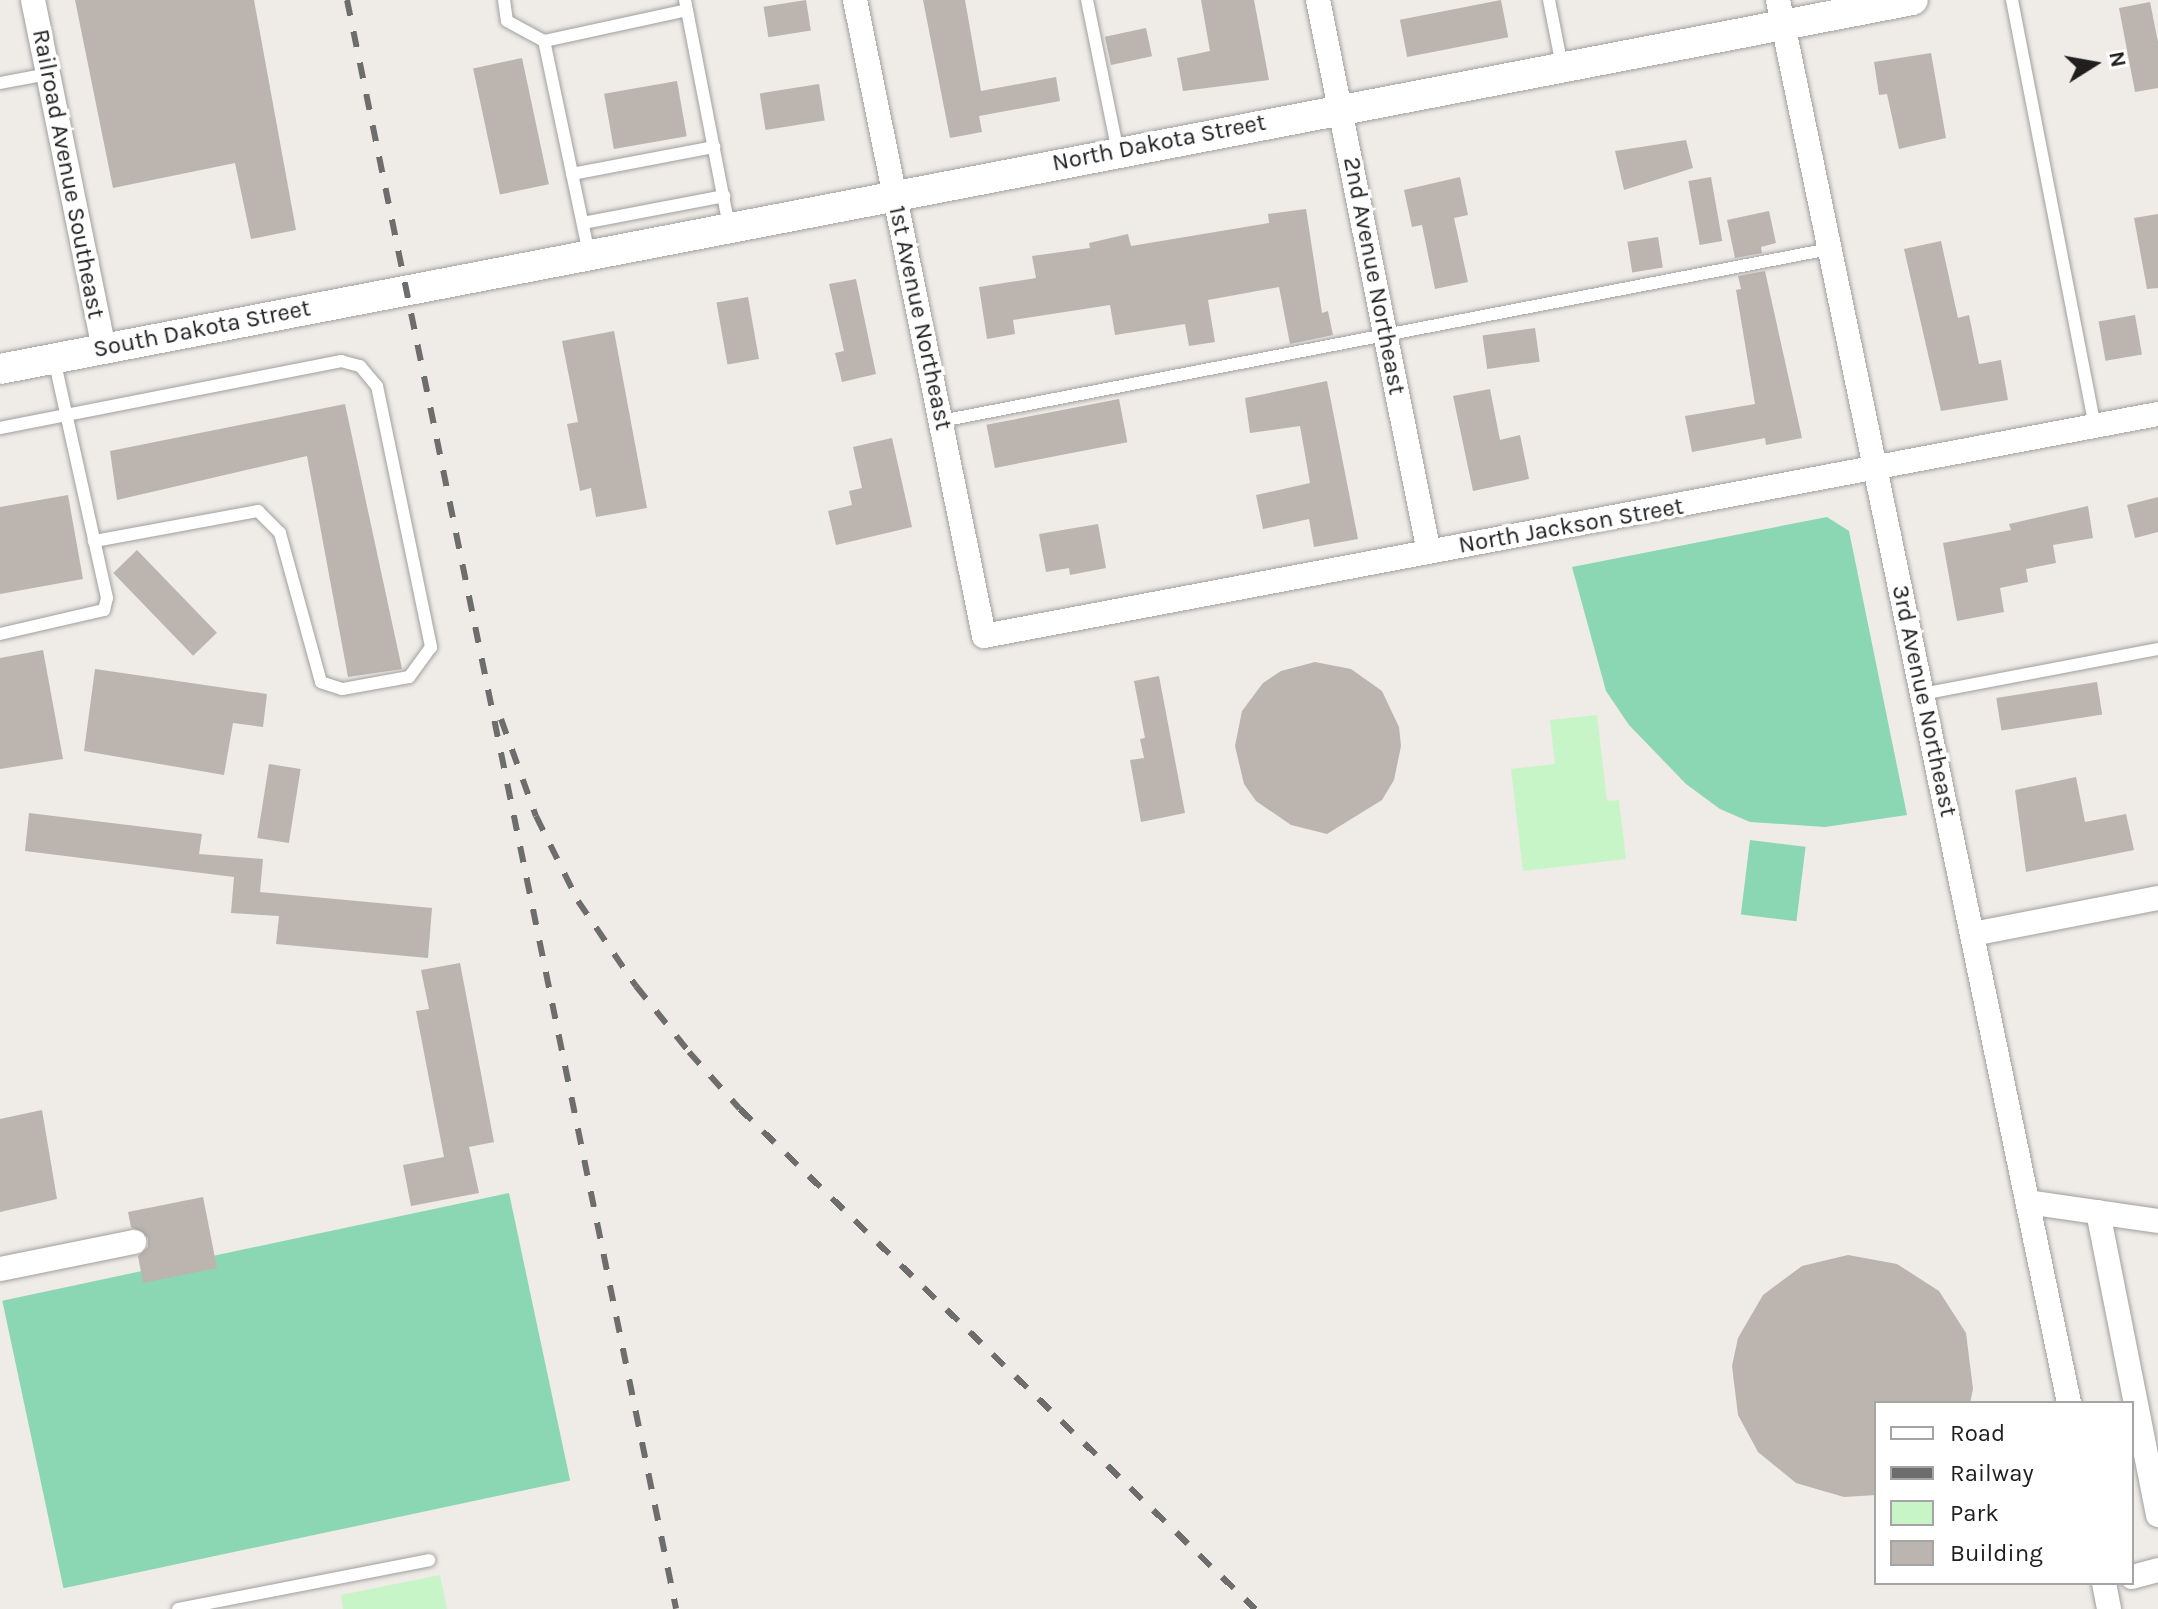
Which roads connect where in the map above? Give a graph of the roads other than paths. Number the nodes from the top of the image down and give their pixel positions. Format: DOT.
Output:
graph roads {
  1 [pos="33,0"];
  2 [pos="504,0"];
  3 [pos="855,0"];
  4 [pos="1087,0"];
  5 [pos="1318,0"];
  6 [pos="1549,0"];
  7 [pos="1913,0"];
  8 [pos="2012,0"];
  9 [pos="686,5"];
  10 [pos="1780,13"];
  11 [pos="544,41"];
  12 [pos="1562,66"];
  13 [pos="48,74"];
  14 [pos="0,83"];
  15 [pos="1341,107"];
  16 [pos="714,147"];
  17 [pos="1118,152"];
  18 [pos="572,174"];
  19 [pos="724,196"];
  20 [pos="895,196"];
  21 [pos="688,203"];
  22 [pos="583,223"];
  23 [pos="729,227"];
  24 [pos="694,234"];
  25 [pos="1829,249"];
  26 [pos="589,254"];
  27 [pos="405,290"];
  28 [pos="1385,332"];
  29 [pos="104,349"];
  30 [pos="54,358"];
  31 [pos="0,369"];
  32 [pos="66,414"];
  33 [pos="2158,414"];
  34 [pos="941,421"];
  35 [pos="2095,426"];
  36 [pos="0,428"];
  37 [pos="1875,471"];
  38 [pos="94,541"];
  39 [pos="1429,552"];
  40 [pos="0,634"];
  41 [pos="984,636"];
  42 [pos="2158,649"];
  43 [pos="1922,694"];
  44 [pos="2158,898"];
  45 [pos="1973,934"];
  46 [pos="2028,1202"];
  47 [pos="2098,1212"];
  48 [pos="2158,1221"];
  49 [pos="134,1242"];
  50 [pos="0,1269"];
  51 [pos="2069,1401"];
  52 [pos="2158,1515"];
  53 [pos="429,1560"];
  54 [pos="2158,1570"];
  55 [pos="2134,1576"];
  56 [pos="2106,1585"];
  57 [pos="178,1609"];
  58 [pos="2109,1609"];
  1 -- 13 [label="street, Railroad Avenue Southeast"];
  2 -- 11 [label="lane"];
  3 -- 20 [label="street, 1st Avenue Northeast"];
  4 -- 17 [label="lane"];
  5 -- 15 [label="street, 2nd Avenue Northeast"];
  6 -- 12 [label="lane"];
  7 -- 10 [label="street, North Dakota Street"];
  8 -- 35 [label="lane"];
  9 -- 11 [label="lane"];
  9 -- 16 [label="lane"];
  10 -- 12 [label="street, North Dakota Street"];
  10 -- 25 [label="street, 3rd Avenue Northeast"];
  11 -- 18 [label="lane"];
  12 -- 15 [label="street, North Dakota Street"];
  13 -- 14 [label="lane"];
  13 -- 29 [label="street, Railroad Avenue Southeast"];
  15 -- 17 [label="street, North Dakota Street"];
  15 -- 28 [label="street, 2nd Avenue Northeast"];
  16 -- 18 [label="lane"];
  16 -- 19 [label="lane"];
  17 -- 20 [label="street, North Dakota Street"];
  18 -- 22 [label="lane"];
  19 -- 21 [label="lane"];
  19 -- 23 [label="lane"];
  20 -- 23 [label="street, North Dakota Street"];
  20 -- 34 [label="street, 1st Avenue Northeast"];
  21 -- 22 [label="lane"];
  21 -- 24 [label="lane"];
  22 -- 26 [label="lane"];
  23 -- 24 [label="street, North Dakota Street"];
  24 -- 26 [label="street, North Dakota Street"];
  25 -- 28 [label="lane"];
  25 -- 37 [label="street, 3rd Avenue Northeast"];
  26 -- 27 [label="street, North Dakota Street"];
  27 -- 29 [label="street, South Dakota Street"];
  28 -- 34 [label="lane"];
  28 -- 39 [label="street, 2nd Avenue Northeast"];
  29 -- 30 [label="street, South Dakota Street"];
  30 -- 31 [label="street, South Dakota Street"];
  30 -- 32 [label="lane"];
  32 -- 36 [label="lane"];
  32 -- 38 [label="lane"];
  32 -- 38 [label="lane"];
  33 -- 35 [label="street, North Jackson Street"];
  34 -- 41 [label="street, 1st Avenue Northeast"];
  35 -- 37 [label="street, North Jackson Street"];
  37 -- 39 [label="street, North Jackson Street"];
  37 -- 43 [label="street, 3rd Avenue Northeast"];
  38 -- 40 [label="lane"];
  39 -- 41 [label="street, North Jackson Street"];
  42 -- 43 [label="lane"];
  43 -- 45 [label="street, 3rd Avenue Northeast"];
  44 -- 45 [label="street"];
  45 -- 46 [label="street, 3rd Avenue Northeast"];
  46 -- 47 [label="street"];
  46 -- 51 [label="street, 3rd Avenue Northeast"];
  47 -- 48 [label="street"];
  47 -- 52 [label="street"];
  49 -- 50 [label="street"];
  53 -- 57 [label="lane"];
  54 -- 55 [label="street"];
  56 -- 58 [label="street"];
}
